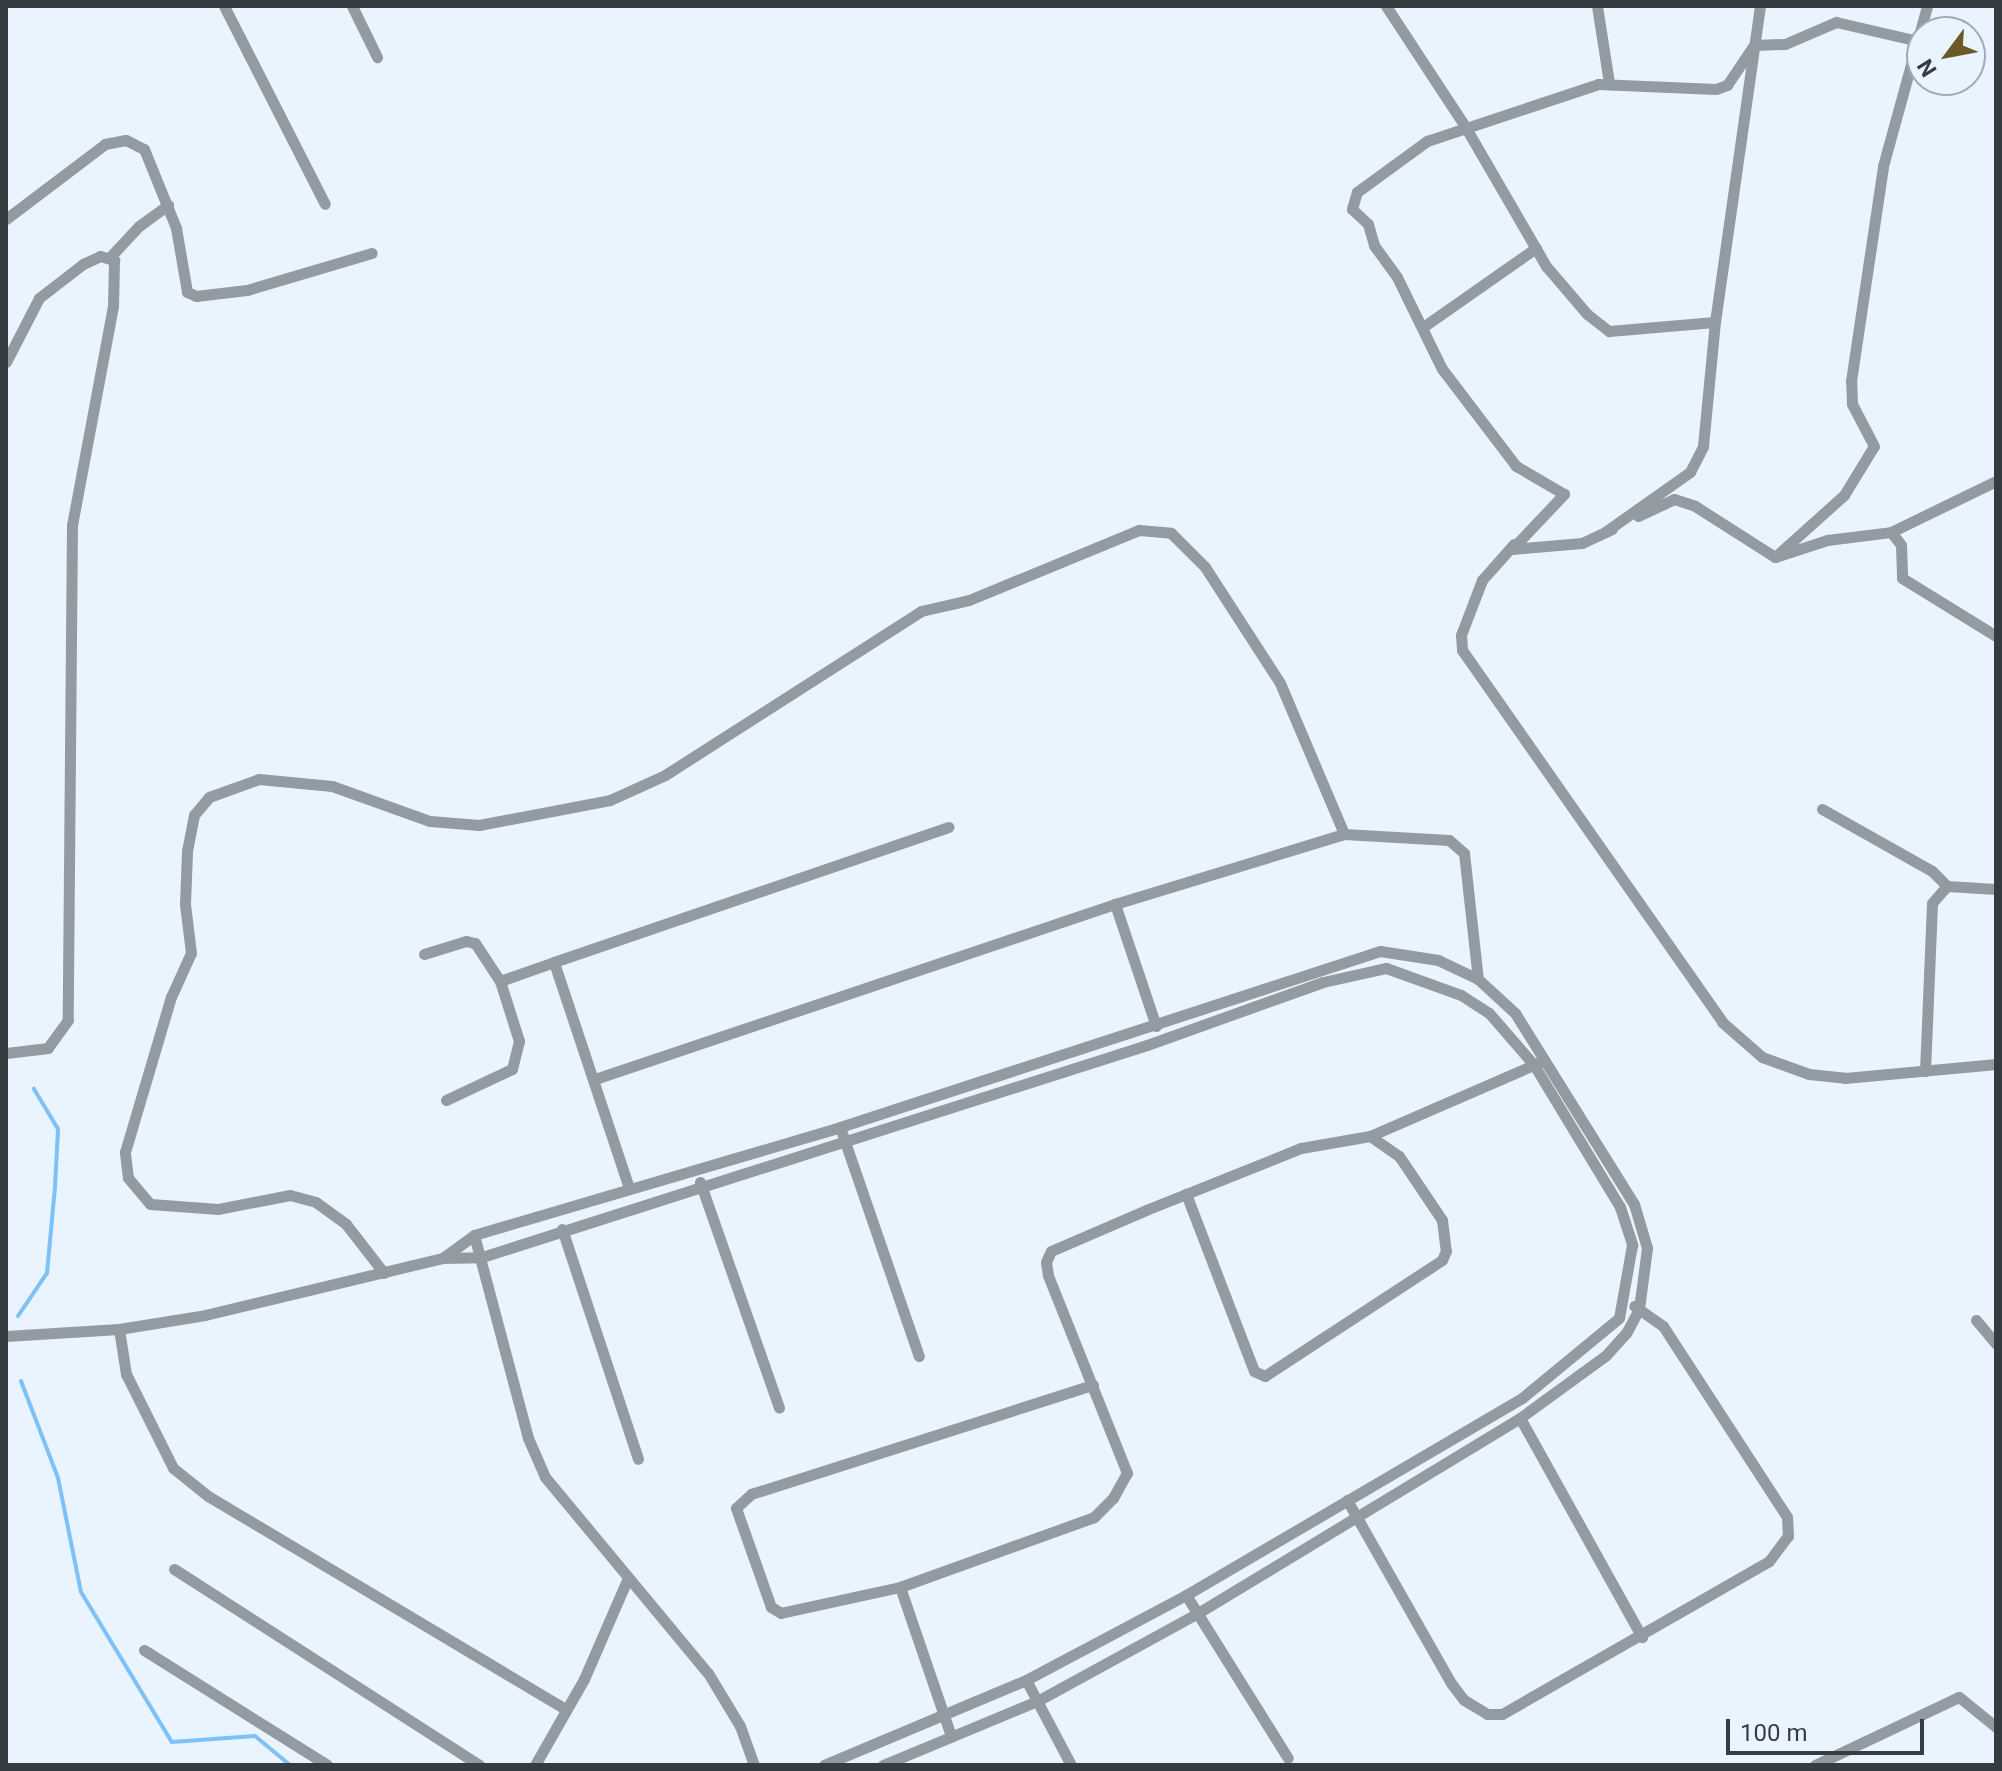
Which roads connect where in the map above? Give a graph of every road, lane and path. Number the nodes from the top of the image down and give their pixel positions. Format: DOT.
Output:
graph roads {
  1 [pos="224,6"];
  2 [pos="352,6"];
  3 [pos="1386,6"];
  4 [pos="1597,6"];
  5 [pos="1760,6"];
  6 [pos="1906,38"];
  7 [pos="1754,45"];
  8 [pos="377,57"];
  9 [pos="1906,73"];
  10 [pos="1609,83"];
  11 [pos="1466,128"];
  12 [pos="325,204"];
  13 [pos="168,205"];
  14 [pos="6,219"];
  15 [pos="1536,248"];
  16 [pos="372,253"];
  17 [pos="110,257"];
  18 [pos="1715,322"];
  19 [pos="1423,327"];
  20 [pos="6,362"];
  21 [pos="1996,481"];
  22 [pos="1564,494"];
  23 [pos="1605,532"];
  24 [pos="1891,532"];
  25 [pos="1775,557"];
  26 [pos="1996,636"];
  27 [pos="1822,809"];
  28 [pos="949,827"];
  29 [pos="1344,834"];
  30 [pos="1947,886"];
  31 [pos="1996,889"];
  32 [pos="1115,904"];
  33 [pos="424,954"];
  34 [pos="554,962"];
  35 [pos="1478,979"];
  36 [pos="500,981"];
  37 [pos="1156,1026"];
  38 [pos="6,1053"];
  39 [pos="1547,1058"];
  40 [pos="1996,1064"];
  41 [pos="1534,1065"];
  42 [pos="1925,1071"];
  43 [pos="595,1079"];
  44 [pos="446,1100"];
  45 [pos="840,1127"];
  46 [pos="1370,1136"];
  47 [pos="843,1140"];
  48 [pos="698,1171"];
  49 [pos="702,1186"];
  50 [pos="629,1188"];
  51 [pos="1186,1194"];
  52 [pos="562,1229"];
  53 [pos="474,1235"];
  54 [pos="482,1257"];
  55 [pos="443,1258"];
  56 [pos="384,1273"];
  57 [pos="1625,1300"];
  58 [pos="1639,1309"];
  59 [pos="1976,1320"];
  60 [pos="119,1329"];
  61 [pos="6,1336"];
  62 [pos="1996,1344"];
  63 [pos="919,1356"];
  64 [pos="1093,1385"];
  65 [pos="779,1408"];
  66 [pos="1520,1418"];
  67 [pos="638,1459"];
  68 [pos="1347,1500"];
  69 [pos="1356,1516"];
  70 [pos="174,1569"];
  71 [pos="628,1578"];
  72 [pos="900,1587"];
  73 [pos="1186,1595"];
  74 [pos="1198,1613"];
  75 [pos="1642,1637"];
  76 [pos="144,1650"];
  77 [pos="1026,1680"];
  78 [pos="1037,1701"];
  79 [pos="565,1709"];
  80 [pos="944,1716"];
  81 [pos="1996,1727"];
  82 [pos="951,1736"];
  83 [pos="1288,1758"];
  84 [pos="327,1765"];
  85 [pos="479,1765"];
  86 [pos="535,1765"];
  87 [pos="754,1765"];
  88 [pos="824,1765"];
  89 [pos="883,1765"];
  90 [pos="1071,1765"];
  91 [pos="1815,1765"];
  1 -- 12 [label="street"];
  2 -- 8 [label="street"];
  3 -- 11 [label="street"];
  4 -- 10 [label="street"];
  5 -- 7 [label="street"];
  6 -- 7 [label="street"];
  7 -- 10 [label="street"];
  7 -- 18 [label="street"];
  9 -- 25 [label="street"];
  10 -- 11 [label="street"];
  11 -- 15 [label="street"];
  11 -- 19 [label="street"];
  13 -- 14 [label="street"];
  13 -- 16 [label="street"];
  13 -- 17 [label="street"];
  15 -- 18 [label="street"];
  15 -- 19 [label="street"];
  17 -- 20 [label="street"];
  17 -- 38 [label="street"];
  18 -- 23 [label="street"];
  19 -- 22 [label="street"];
  21 -- 24 [label="street"];
  22 -- 23 [label="street"];
  22 -- 42 [label="street"];
  23 -- 25 [label="street"];
  24 -- 25 [label="street"];
  24 -- 26 [label="street"];
  27 -- 30 [label="street"];
  28 -- 34 [label="street"];
  29 -- 32 [label="street"];
  29 -- 35 [label="street"];
  29 -- 56 [label="street"];
  30 -- 31 [label="street"];
  30 -- 42 [label="street"];
  32 -- 37 [label="street"];
  32 -- 43 [label="street"];
  33 -- 36 [label="street"];
  34 -- 36 [label="street"];
  34 -- 43 [label="street"];
  35 -- 37 [label="street"];
  35 -- 39 [label="street"];
  36 -- 44 [label="street"];
  37 -- 45 [label="street"];
  39 -- 41 [label="street"];
  39 -- 58 [label="street"];
  40 -- 42 [label="street"];
  41 -- 46 [label="street"];
  41 -- 47 [label="street"];
  41 -- 57 [label="street"];
  43 -- 50 [label="street"];
  45 -- 47 [label="street"];
  45 -- 48 [label="street"];
  46 -- 51 [label="street"];
  46 -- 51 [label="street"];
  47 -- 49 [label="street"];
  47 -- 63 [label="street"];
  48 -- 49 [label="street"];
  48 -- 50 [label="street"];
  49 -- 52 [label="street"];
  49 -- 65 [label="street"];
  50 -- 53 [label="street"];
  51 -- 64 [label="street"];
  52 -- 54 [label="street"];
  52 -- 67 [label="street"];
  53 -- 54 [label="street"];
  53 -- 55 [label="street"];
  54 -- 55 [label="street"];
  54 -- 71 [label="street"];
  55 -- 56 [label="street"];
  56 -- 60 [label="street"];
  57 -- 58 [label="street"];
  57 -- 68 [label="street"];
  58 -- 66 [label="street"];
  58 -- 75 [label="street"];
  59 -- 62 [label="street"];
  60 -- 61 [label="street"];
  60 -- 79 [label="street"];
  64 -- 72 [label="street"];
  64 -- 72 [label="street"];
  66 -- 69 [label="street"];
  66 -- 75 [label="street"];
  68 -- 69 [label="street"];
  68 -- 73 [label="street"];
  69 -- 74 [label="street"];
  69 -- 75 [label="street"];
  70 -- 85 [label="street"];
  71 -- 79 [label="street"];
  71 -- 87 [label="street"];
  72 -- 80 [label="street"];
  73 -- 74 [label="street"];
  73 -- 77 [label="street"];
  74 -- 78 [label="street"];
  74 -- 83 [label="street"];
  76 -- 84 [label="street"];
  77 -- 78 [label="street"];
  77 -- 80 [label="street"];
  78 -- 82 [label="street"];
  78 -- 90 [label="street"];
  79 -- 86 [label="street"];
  80 -- 82 [label="street"];
  80 -- 88 [label="street"];
  81 -- 91 [label="street"];
  82 -- 89 [label="street"];
}
